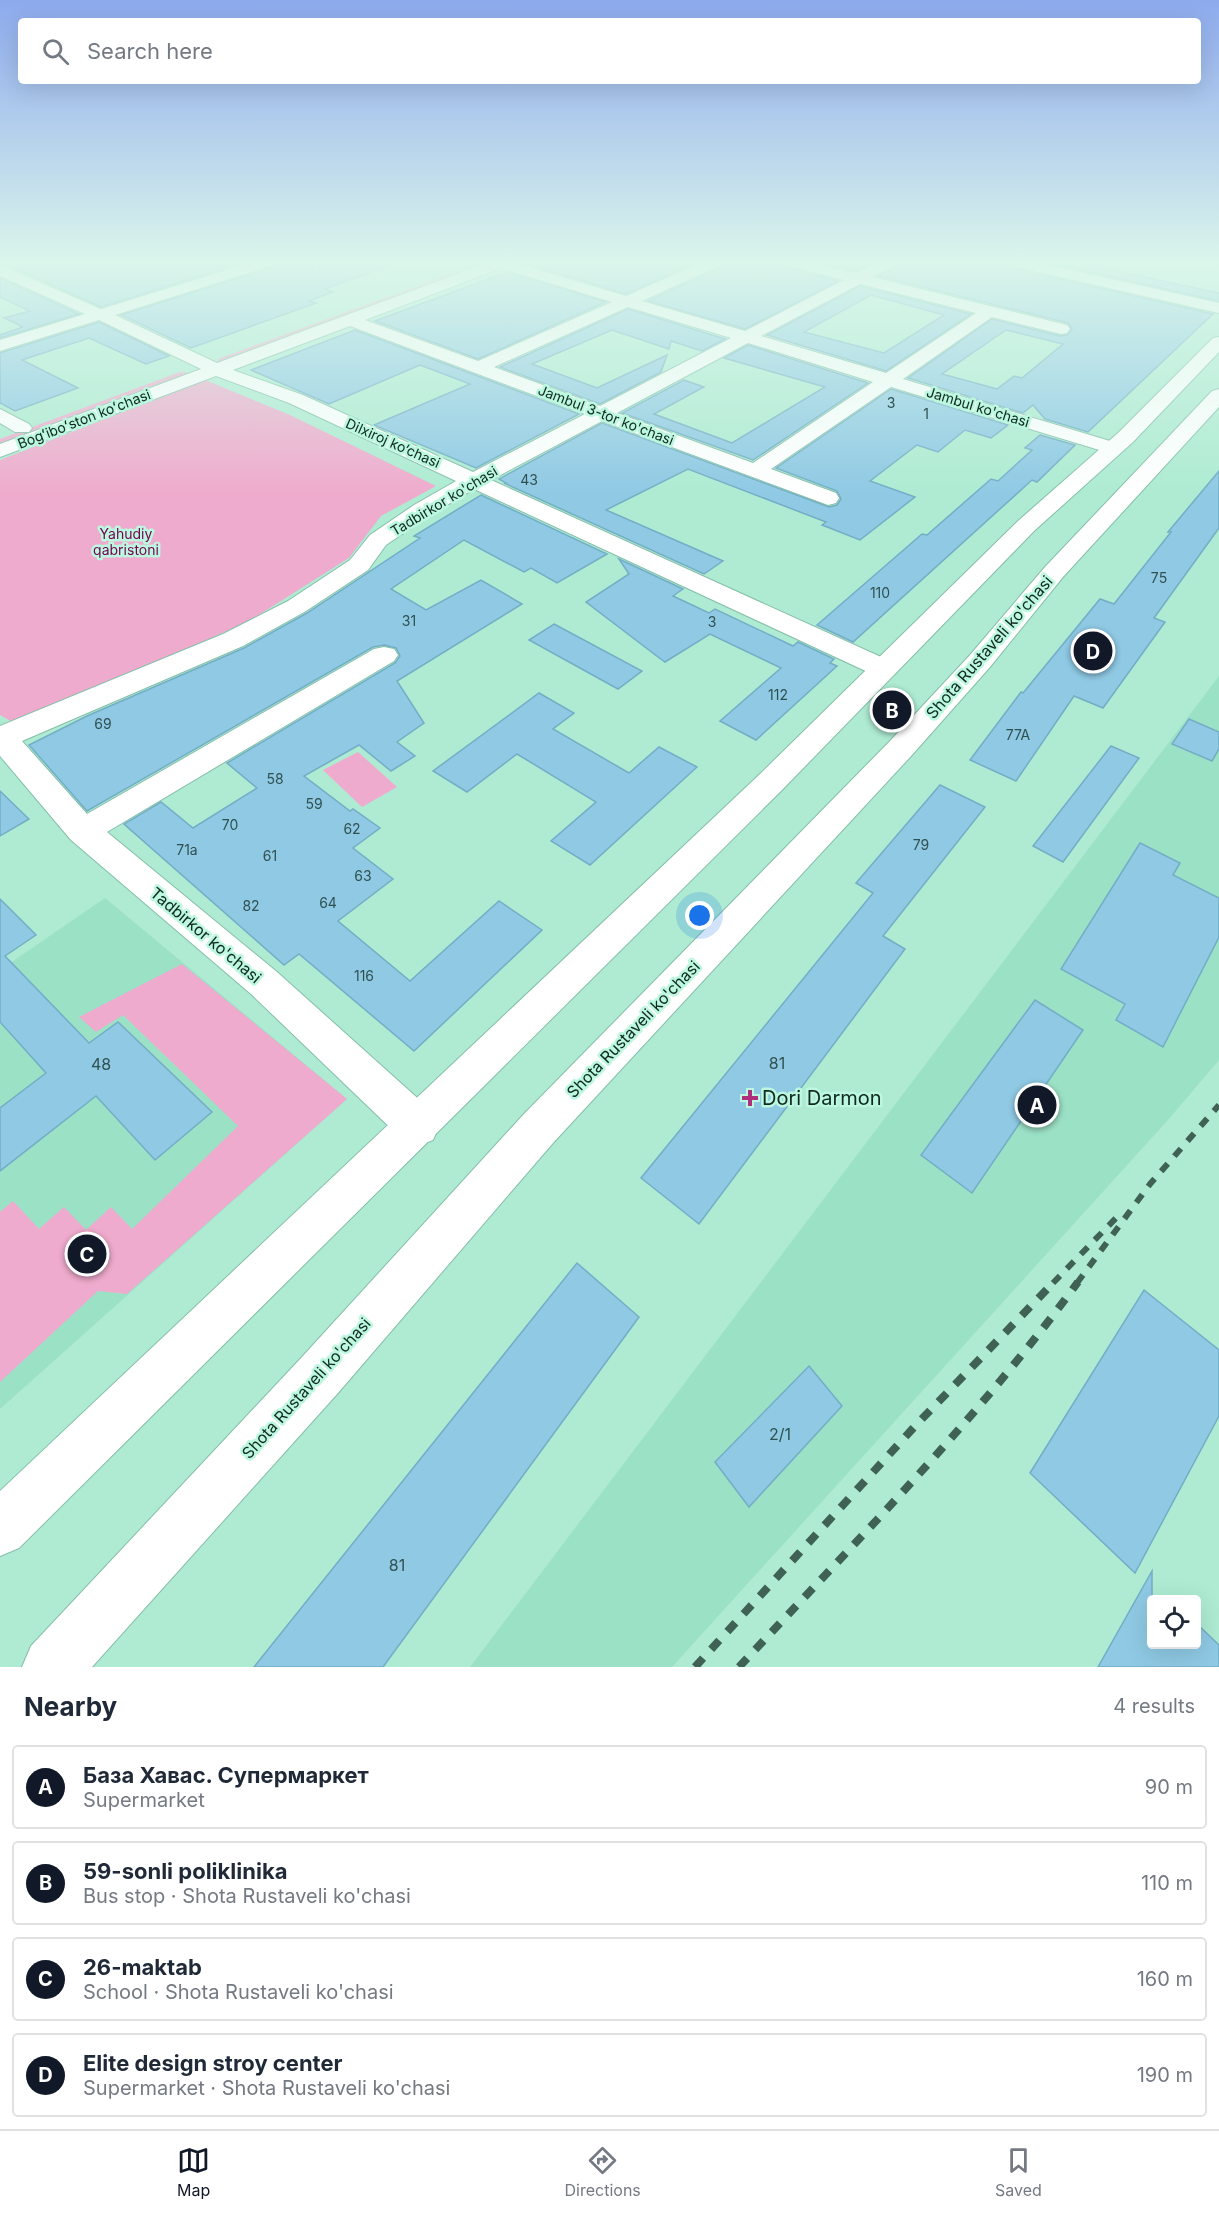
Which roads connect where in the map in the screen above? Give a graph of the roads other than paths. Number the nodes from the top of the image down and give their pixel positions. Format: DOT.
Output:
graph roads {
  1 [pos="20,340"];
  2 [pos="152,340"];
  3 [pos="277,340"];
  4 [pos="290,340"];
  5 [pos="405,340"];
  6 [pos="541,340"];
  7 [pos="744,340"];
  8 [pos="753,340"];
  9 [pos="947,340"];
  10 [pos="1219,342"];
  11 [pos="0,346"];
  12 [pos="207,367"];
  13 [pos="480,367"];
  14 [pos="888,380"];
  15 [pos="1219,395"];
  16 [pos="603,414"];
  17 [pos="0,415"];
  18 [pos="22,428"];
  19 [pos="0,436"];
  20 [pos="1113,448"];
  21 [pos="0,451"];
  22 [pos="755,471"];
  23 [pos="474,480"];
  24 [pos="828,498"];
  25 [pos="384,655"];
  26 [pos="882,668"];
  27 [pos="1,737"];
  28 [pos="83,831"];
  29 [pos="418,1126"];
  30 [pos="0,1529"];
  31 [pos="52,1667"];
  1 -- 11 [label="street"];
  2 -- 12 [label="street, Dilxiroj ko‘chasi"];
  3 -- 12 [label="street, Bogʻiboʻston koʻchasi"];
  4 -- 12 [label="street, Bogʻiboʻston koʻchasi"];
  5 -- 13 [label="street, Jambul 3-tor ko'chasi"];
  6 -- 13 [label="street"];
  7 -- 16 [label="street, Tadbirkor ko'chasi"];
  8 -- 14 [label="street, Jambul ko'chasi"];
  9 -- 14 [label="street"];
  10 -- 20 [label="street"];
  12 -- 18 [label="street, Bogʻiboʻston koʻchasi"];
  12 -- 21 [label="street, Bogʻiboʻston koʻchasi"];
  12 -- 23 [label="street, Dilxiroj ko‘chasi"];
  13 -- 16 [label="street, Jambul 3-tor ko'chasi"];
  14 -- 20 [label="street, Jambul ko'chasi"];
  14 -- 22 [label="street"];
  15 -- 31 [label="street, Shota Rustaveli ko'chasi"];
  16 -- 22 [label="street, Jambul 3-tor ko'chasi"];
  16 -- 23 [label="street, Tadbirkor ko'chasi"];
  17 -- 18 [label="street"];
  18 -- 19 [label="street, Bogʻiboʻston koʻchasi"];
  20 -- 26 [label="street"];
  22 -- 24 [label="street, Jambul 3-tor ko'chasi"];
  23 -- 26 [label="street, Dilxiroj ko‘chasi"];
  23 -- 27 [label="street, Tadbirkor ko'chasi"];
  25 -- 28 [label="street"];
  26 -- 29 [label="street"];
  27 -- 28 [label="street, Tadbirkor ko'chasi"];
  28 -- 29 [label="street, Tadbirkor ko'chasi"];
  29 -- 30 [label="street"];
}
